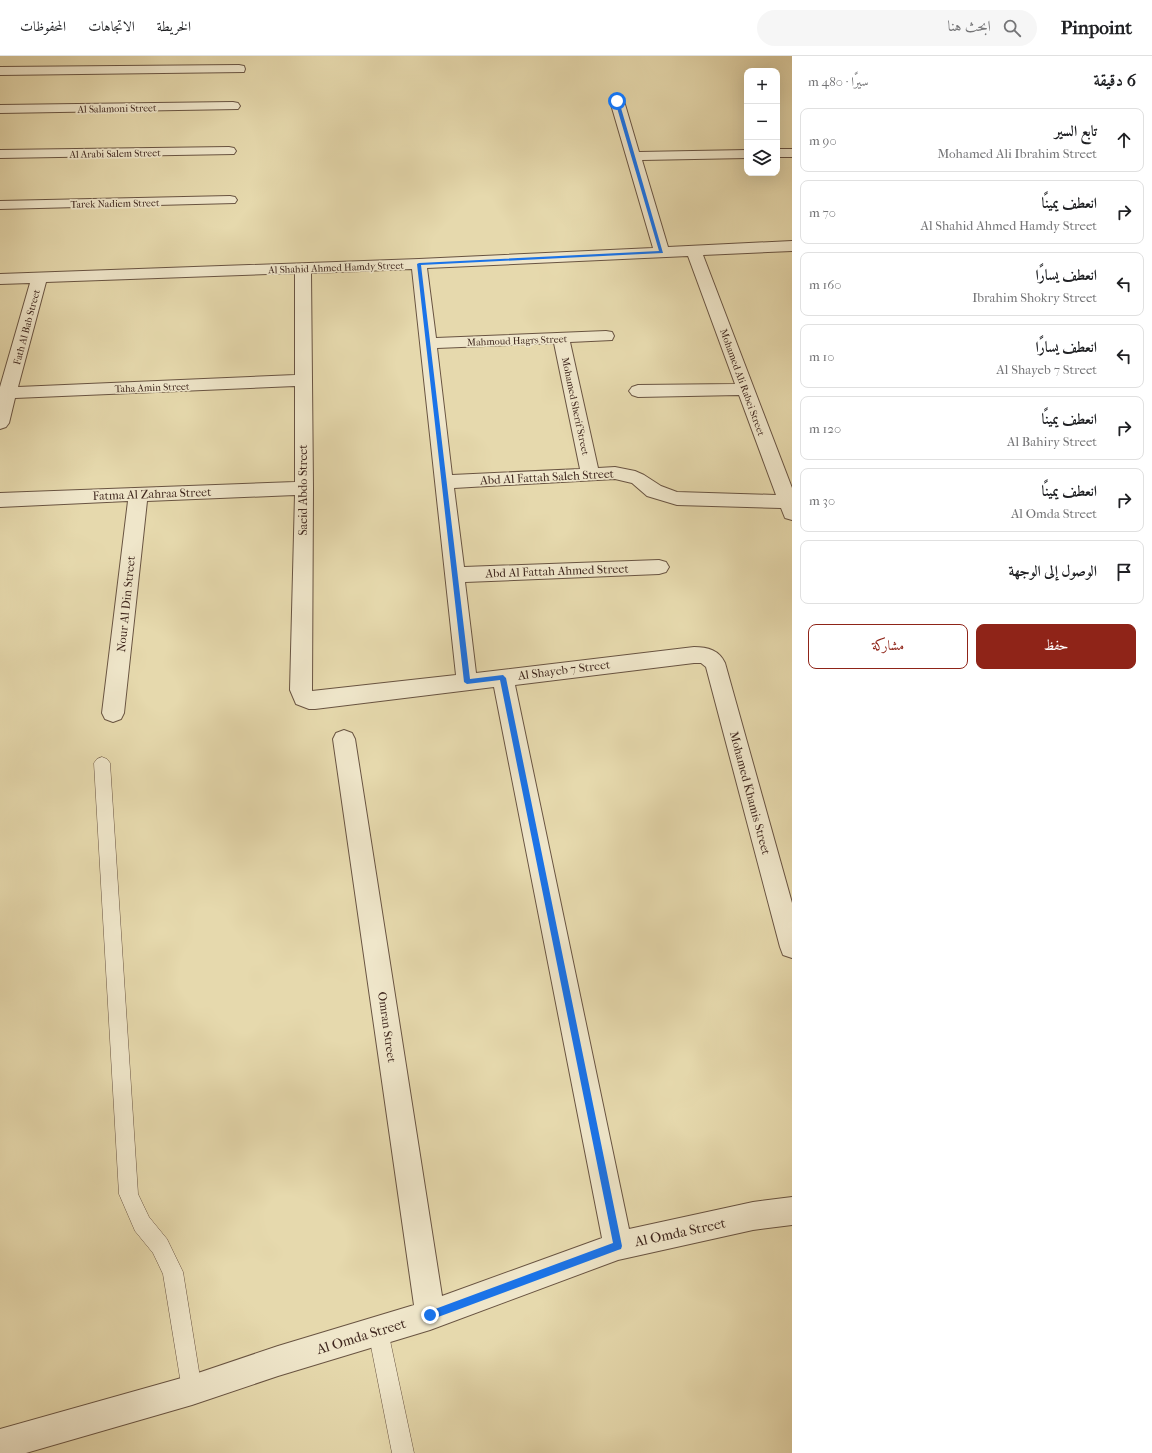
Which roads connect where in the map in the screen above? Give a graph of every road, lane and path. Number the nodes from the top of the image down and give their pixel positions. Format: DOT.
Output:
graph roads {
  1 [pos="239,69"];
  2 [pos="0,71"];
  3 [pos="617,101"];
  4 [pos="233,106"];
  5 [pos="0,110"];
  6 [pos="229,151"];
  7 [pos="780,153"];
  8 [pos="792,153"];
  9 [pos="0,154"];
  10 [pos="744,154"];
  11 [pos="633,156"];
  12 [pos="230,200"];
  13 [pos="0,205"];
  14 [pos="792,246"];
  15 [pos="694,251"];
  16 [pos="662,252"];
  17 [pos="419,264"];
  18 [pos="303,269"];
  19 [pos="39,278"];
  20 [pos="0,279"];
  21 [pos="606,336"];
  22 [pos="561,338"];
  23 [pos="428,343"];
  24 [pos="303,380"];
  25 [pos="746,389"];
  26 [pos="638,391"];
  27 [pos="4,393"];
  28 [pos="0,423"];
  29 [pos="590,474"];
  30 [pos="444,482"];
  31 [pos="304,488"];
  32 [pos="138,494"];
  33 [pos="0,500"];
  34 [pos="790,508"];
  35 [pos="659,567"];
  36 [pos="454,575"];
  37 [pos="694,655"];
  38 [pos="503,678"];
  39 [pos="467,682"];
  40 [pos="315,700"];
  41 [pos="113,713"];
  42 [pos="344,739"];
  43 [pos="102,763"];
  44 [pos="792,947"];
  45 [pos="792,1211"];
  46 [pos="618,1246"];
  47 [pos="430,1315"];
  48 [pos="378,1332"];
  49 [pos="192,1390"];
  50 [pos="0,1445"];
  51 [pos="402,1453"];
  1 -- 2 [label="street"];
  3 -- 11 [label="street"];
  4 -- 5 [label="street, Al Salamoni Street"];
  6 -- 9 [label="street, Al Arabi Salem Street"];
  7 -- 8 [label="street"];
  10 -- 11 [label="street"];
  11 -- 16 [label="street"];
  12 -- 13 [label="street, Tarek Nadiem Street"];
  14 -- 15 [label="street, Al Shahid Ahmed Hamdy Street"];
  15 -- 16 [label="street, Al Shahid Ahmed Hamdy Street"];
  15 -- 25 [label="street, Mohamed Ali Rabei Street"];
  16 -- 17 [label="street, Al Shahid Ahmed Hamdy Street"];
  17 -- 18 [label="street, Al Shahid Ahmed Hamdy Street"];
  17 -- 23 [label="street"];
  18 -- 19 [label="street, Al Shahid Ahmed Hamdy Street"];
  18 -- 24 [label="street, Saeid Abdo Street"];
  19 -- 20 [label="street, Al Shahid Ahmed Hamdy Street"];
  19 -- 27 [label="street, Fath Al Bab Street"];
  21 -- 22 [label="street, Mahmoud Hagrs Street"];
  22 -- 23 [label="street, Mahmoud Hagrs Street"];
  22 -- 29 [label="street, Mohamed Sherif Street"];
  23 -- 30 [label="street"];
  24 -- 27 [label="street, Taha Amin Street"];
  24 -- 31 [label="street, Saeid Abdo Street"];
  25 -- 26 [label="street"];
  25 -- 34 [label="street, Mohamed Ali Rabei Street"];
  27 -- 28 [label="street, Fath Al Bab Street"];
  29 -- 30 [label="street, Abd Al Fattah Saleh Street"];
  29 -- 34 [label="street, Abd Al Fattah Saleh Street"];
  30 -- 36 [label="street"];
  31 -- 32 [label="street, Fatma Al Zahraa Street"];
  31 -- 40 [label="street, Saeid Abdo Street"];
  32 -- 33 [label="street, Fatma Al Zahraa Street"];
  32 -- 41 [label="street, Nour Al Din Street"];
  35 -- 36 [label="street, Abd Al Fattah Ahmed Street"];
  36 -- 39 [label="street"];
  37 -- 38 [label="street, Al Shayeb 7 Street"];
  37 -- 44 [label="street, Mohamed Khamis Street"];
  38 -- 39 [label="street, Al Shayeb 7 Street"];
  38 -- 46 [label="street"];
  39 -- 40 [label="street, Al Shayeb 7 Street"];
  42 -- 47 [label="street, Omran Street"];
  43 -- 49 [label="lane"];
  45 -- 46 [label="street, Al Omda Street"];
  46 -- 47 [label="street, Al Omda Street"];
  47 -- 48 [label="street, Al Omda Street"];
  48 -- 49 [label="street, Al Omda Street"];
  48 -- 51 [label="lane"];
  49 -- 50 [label="street, Al Omda Street"];
}
